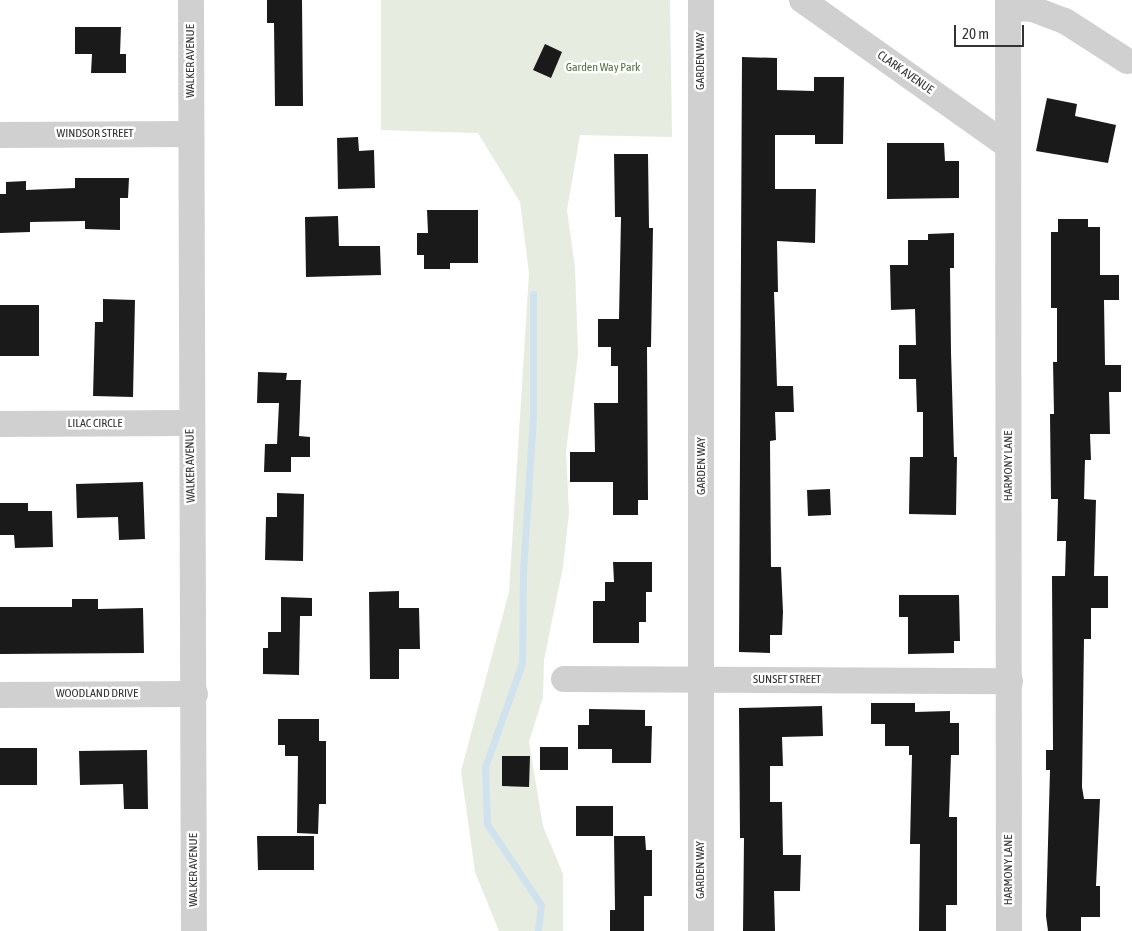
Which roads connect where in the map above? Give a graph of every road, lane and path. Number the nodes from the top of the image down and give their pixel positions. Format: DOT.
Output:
graph roads {
  1 [pos="191,0"];
  2 [pos="701,0"];
  3 [pos="802,0"];
  4 [pos="1008,4"];
  5 [pos="1127,61"];
  6 [pos="191,134"];
  7 [pos="0,135"];
  8 [pos="1008,146"];
  9 [pos="191,423"];
  10 [pos="0,424"];
  11 [pos="564,679"];
  12 [pos="702,680"];
  13 [pos="1010,681"];
  14 [pos="195,694"];
  15 [pos="0,695"];
  16 [pos="194,931"];
  17 [pos="701,931"];
  18 [pos="1009,931"];
  1 -- 6 [label="street, WALKER AVENUE"];
  2 -- 12 [label="street, GARDEN WAY"];
  3 -- 8 [label="street, CLARK AVENUE"];
  4 -- 5 [label="street"];
  4 -- 8 [label="street, HARMONY LANE"];
  6 -- 7 [label="street, WINDSOR STREET"];
  6 -- 9 [label="street, WALKER AVENUE"];
  8 -- 13 [label="street, HARMONY LANE"];
  9 -- 10 [label="street, LILAC CIRCLE"];
  9 -- 14 [label="street, WALKER AVENUE"];
  11 -- 12 [label="street, SUNSET STREET"];
  12 -- 13 [label="street, SUNSET STREET"];
  12 -- 17 [label="street, GARDEN WAY"];
  13 -- 18 [label="street, HARMONY LANE"];
  14 -- 15 [label="street, WOODLAND DRIVE"];
  14 -- 16 [label="street, WALKER AVENUE"];
}
